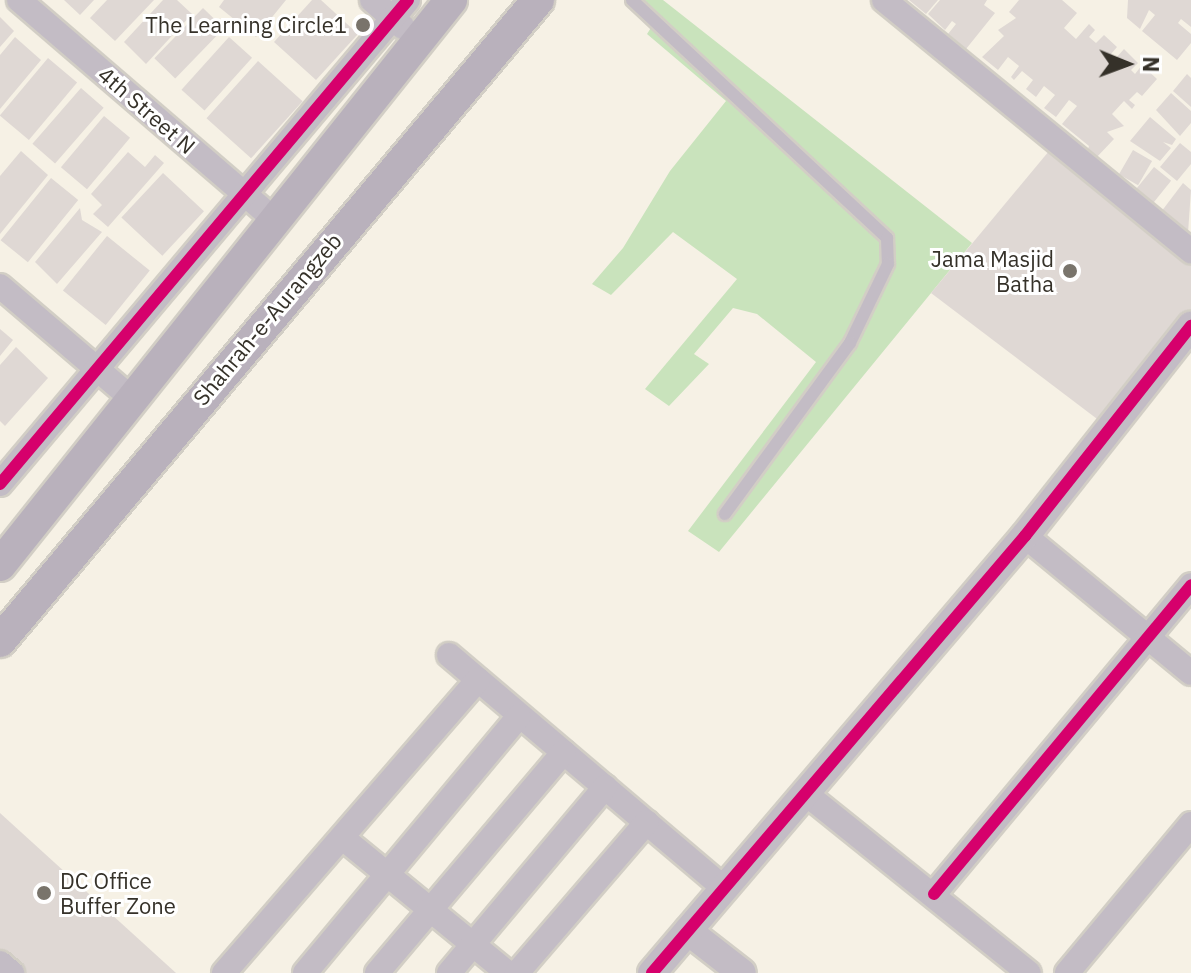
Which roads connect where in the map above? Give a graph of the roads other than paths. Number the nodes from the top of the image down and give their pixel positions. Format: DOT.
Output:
graph roads {
  1 [pos="19,0"];
  2 [pos="372,0"];
  3 [pos="451,0"];
  4 [pos="538,0"];
  5 [pos="632,0"];
  6 [pos="884,0"];
  7 [pos="400,9"];
  8 [pos="419,40"];
  9 [pos="244,193"];
  10 [pos="275,220"];
  11 [pos="1191,251"];
  12 [pos="0,286"];
  13 [pos="1191,326"];
  14 [pos="97,368"];
  15 [pos="130,397"];
  16 [pos="0,484"];
  17 [pos="725,514"];
  18 [pos="1025,536"];
  19 [pos="0,565"];
  20 [pos="1191,585"];
  21 [pos="1149,637"];
  22 [pos="0,641"];
  23 [pos="449,655"];
  24 [pos="1191,673"];
  25 [pos="478,680"];
  26 [pos="519,716"];
  27 [pos="564,752"];
  28 [pos="605,787"];
  29 [pos="805,793"];
  30 [pos="647,822"];
  31 [pos="1191,824"];
  32 [pos="344,839"];
  33 [pos="387,875"];
  34 [pos="724,888"];
  35 [pos="934,894"];
  36 [pos="430,910"];
  37 [pos="688,931"];
  38 [pos="473,944"];
  39 [pos="0,963"];
  40 [pos="12,973"];
  41 [pos="224,973"];
  42 [pos="305,973"];
  43 [pos="377,973"];
  44 [pos="449,973"];
  45 [pos="508,973"];
  46 [pos="517,973"];
  47 [pos="652,973"];
  48 [pos="742,973"];
  49 [pos="1029,973"];
  50 [pos="1067,973"];
  1 -- 9 [label="street, 4th Street N"];
  2 -- 7 [label="street"];
  3 -- 8 [label="main road"];
  4 -- 22 [label="main road, Shahrah-e-Aurangzeb"];
  5 -- 17 [label="lane"];
  6 -- 11 [label="street"];
  7 -- 8 [label="street"];
  7 -- 9 [label="street"];
  8 -- 10 [label="main road"];
  9 -- 10 [label="street, 4th Street N"];
  9 -- 14 [label="street"];
  10 -- 15 [label="main road"];
  12 -- 14 [label="street"];
  13 -- 18 [label="street"];
  14 -- 15 [label="street"];
  14 -- 16 [label="street"];
  15 -- 19 [label="main road"];
  18 -- 21 [label="street"];
  18 -- 29 [label="street"];
  20 -- 21 [label="street"];
  21 -- 24 [label="street"];
  21 -- 35 [label="street"];
  23 -- 25 [label="street"];
  25 -- 26 [label="street"];
  25 -- 32 [label="street"];
  26 -- 27 [label="street"];
  26 -- 33 [label="street"];
  27 -- 28 [label="street"];
  27 -- 36 [label="street"];
  28 -- 30 [label="street"];
  28 -- 38 [label="street"];
  29 -- 34 [label="street"];
  29 -- 35 [label="street"];
  30 -- 34 [label="street"];
  30 -- 46 [label="street"];
  31 -- 50 [label="street"];
  32 -- 33 [label="street"];
  32 -- 41 [label="street"];
  33 -- 36 [label="street"];
  33 -- 42 [label="street"];
  34 -- 37 [label="street"];
  35 -- 49 [label="street"];
  36 -- 38 [label="street"];
  36 -- 43 [label="street"];
  37 -- 47 [label="street"];
  37 -- 48 [label="street"];
  38 -- 44 [label="street"];
  38 -- 45 [label="street"];
  39 -- 40 [label="street"];
}
